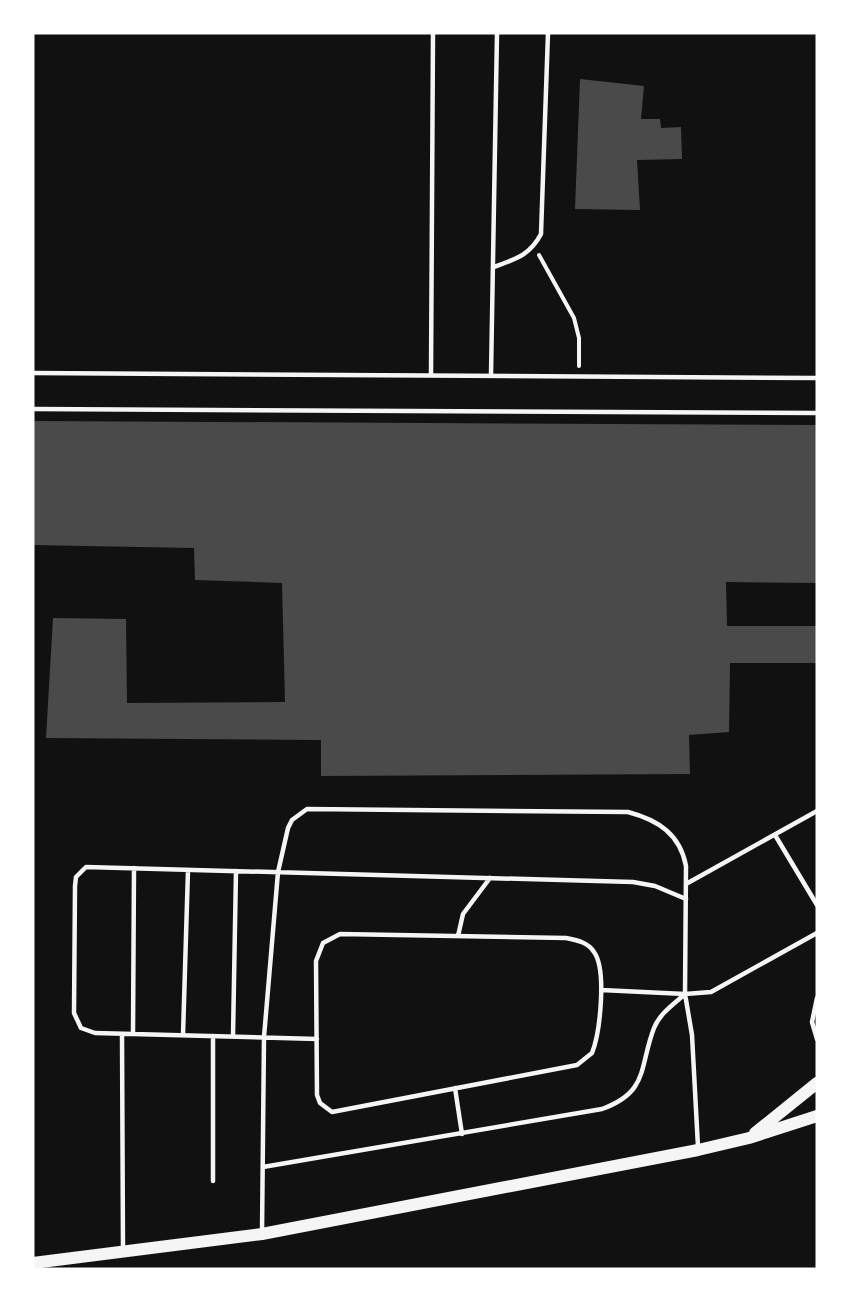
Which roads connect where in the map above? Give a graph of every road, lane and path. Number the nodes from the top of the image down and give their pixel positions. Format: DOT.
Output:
graph roads {
  1 [pos="433,33"];
  2 [pos="497,33"];
  3 [pos="548,33"];
  4 [pos="535,247"];
  5 [pos="494,267"];
  6 [pos="33,373"];
  7 [pos="431,375"];
  8 [pos="491,375"];
  9 [pos="579,376"];
  10 [pos="817,378"];
  11 [pos="33,409"];
  12 [pos="817,413"];
  13 [pos="817,811"];
  14 [pos="775,835"];
  15 [pos="134,868"];
  16 [pos="188,870"];
  17 [pos="236,871"];
  18 [pos="278,872"];
  19 [pos="490,878"];
  20 [pos="686,884"];
  21 [pos="686,899"];
  22 [pos="817,905"];
  23 [pos="817,933"];
  24 [pos="458,936"];
  25 [pos="601,990"];
  26 [pos="685,993"];
  27 [pos="817,998"];
  28 [pos="122,1034"];
  29 [pos="133,1034"];
  30 [pos="183,1035"];
  31 [pos="213,1036"];
  32 [pos="233,1036"];
  33 [pos="264,1037"];
  34 [pos="317,1039"];
  35 [pos="817,1039"];
  36 [pos="817,1083"];
  37 [pos="455,1088"];
  38 [pos="817,1116"];
  39 [pos="462,1134"];
  40 [pos="749,1138"];
  41 [pos="698,1150"];
  42 [pos="263,1167"];
  43 [pos="213,1181"];
  44 [pos="262,1234"];
  45 [pos="123,1254"];
  46 [pos="33,1263"];
  1 -- 7 [label="lane"];
  2 -- 5 [label="lane"];
  3 -- 4 [label="lane"];
  4 -- 5 [label="lane"];
  4 -- 9 [label="path"];
  5 -- 8 [label="lane"];
  6 -- 7 [label="lane"];
  7 -- 8 [label="lane"];
  8 -- 9 [label="lane"];
  9 -- 10 [label="lane"];
  11 -- 12 [label="lane"];
  13 -- 14 [label="lane"];
  14 -- 20 [label="lane"];
  14 -- 22 [label="lane"];
  15 -- 16 [label="lane"];
  15 -- 28 [label="lane"];
  15 -- 29 [label="lane"];
  16 -- 17 [label="lane"];
  16 -- 30 [label="lane"];
  17 -- 18 [label="lane"];
  17 -- 32 [label="lane"];
  18 -- 19 [label="lane"];
  18 -- 20 [label="lane"];
  18 -- 33 [label="lane"];
  19 -- 21 [label="lane"];
  19 -- 24 [label="lane"];
  20 -- 21 [label="lane"];
  21 -- 26 [label="lane"];
  23 -- 26 [label="lane"];
  24 -- 25 [label="lane"];
  24 -- 34 [label="lane"];
  25 -- 26 [label="lane"];
  25 -- 37 [label="lane"];
  26 -- 39 [label="lane"];
  26 -- 41 [label="lane"];
  27 -- 35 [label="lane"];
  28 -- 29 [label="lane"];
  28 -- 45 [label="lane"];
  29 -- 30 [label="lane"];
  30 -- 31 [label="lane"];
  31 -- 32 [label="lane"];
  31 -- 43 [label="lane"];
  32 -- 33 [label="lane"];
  33 -- 34 [label="lane"];
  33 -- 42 [label="lane"];
  34 -- 37 [label="lane"];
  36 -- 40 [label="main road"];
  37 -- 39 [label="lane"];
  38 -- 40 [label="main road"];
  39 -- 42 [label="lane"];
  40 -- 41 [label="main road"];
  41 -- 44 [label="main road"];
  42 -- 44 [label="lane"];
  44 -- 45 [label="main road"];
  45 -- 46 [label="main road"];
}
